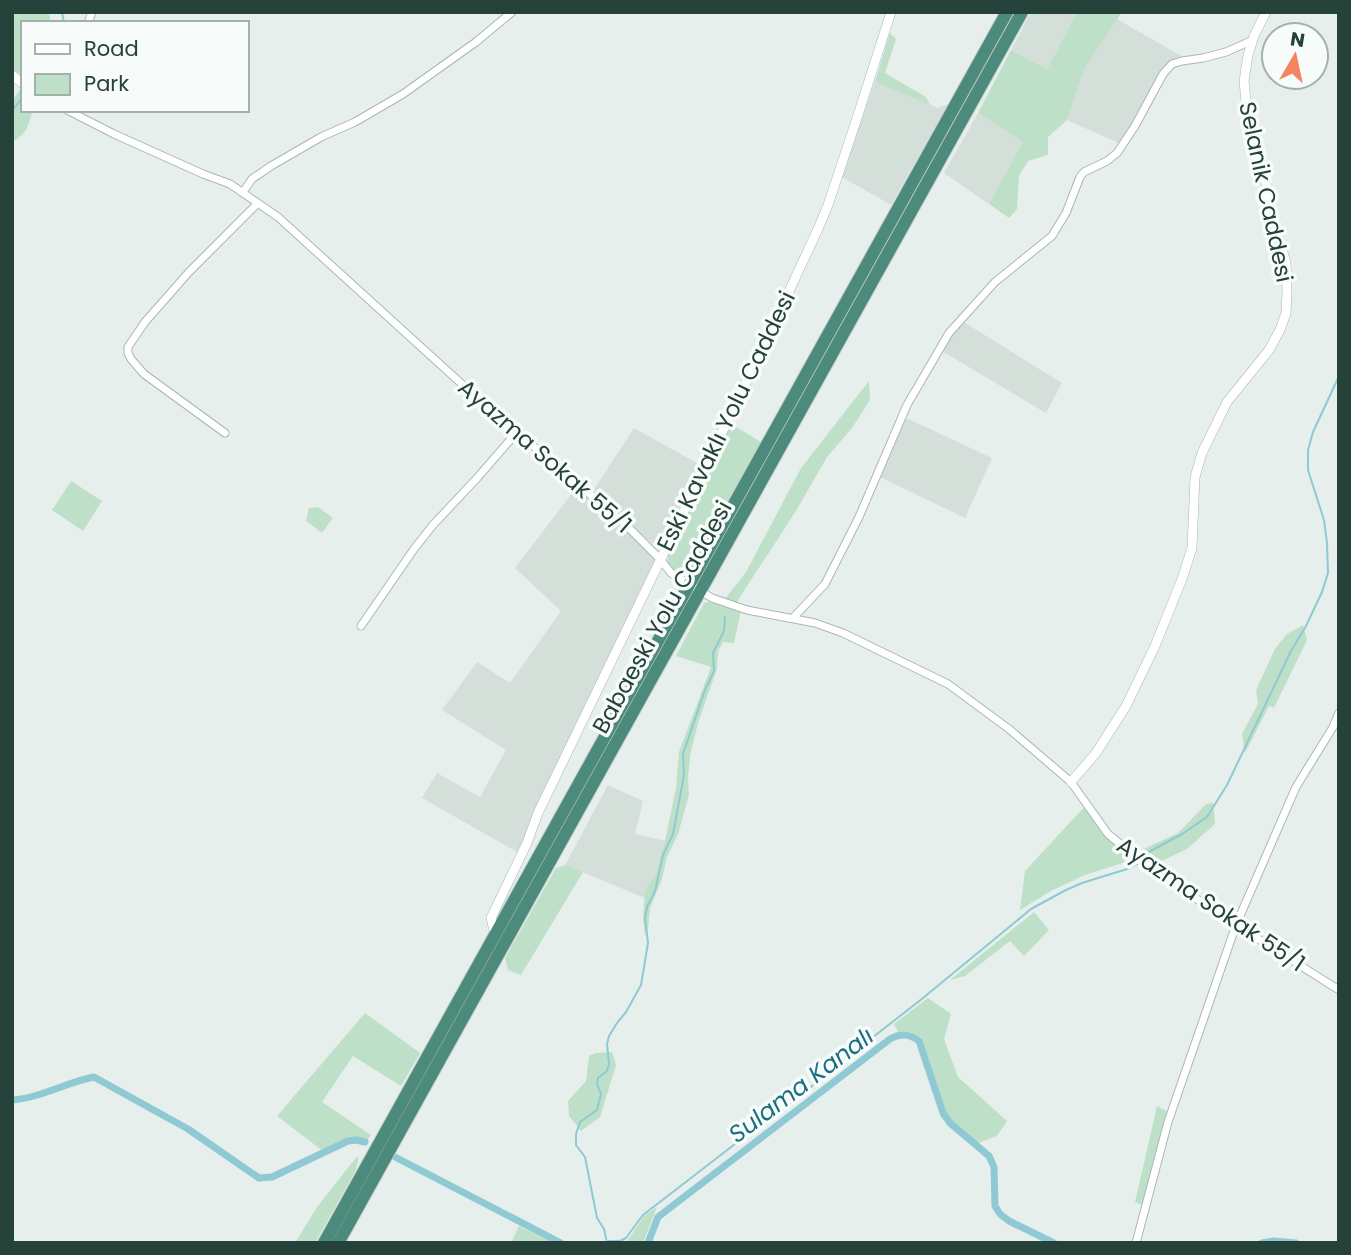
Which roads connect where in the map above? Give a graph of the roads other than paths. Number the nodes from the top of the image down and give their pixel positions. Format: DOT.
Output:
graph roads {
  1 [pos="512,12"];
  2 [pos="891,12"];
  3 [pos="1007,12"];
  4 [pos="1022,12"];
  5 [pos="1266,12"];
  6 [pos="1253,40"];
  7 [pos="71,112"];
  8 [pos="243,192"];
  9 [pos="258,203"];
  10 [pos="517,432"];
  11 [pos="226,433"];
  12 [pos="660,559"];
  13 [pos="695,589"];
  14 [pos="793,618"];
  15 [pos="361,626"];
  16 [pos="1339,713"];
  17 [pos="1072,782"];
  18 [pos="1236,925"];
  19 [pos="495,934"];
  20 [pos="1339,990"];
  21 [pos="373,1166"];
  22 [pos="324,1243"];
  23 [pos="338,1243"];
  24 [pos="1136,1243"];
  1 -- 8 [label="street"];
  2 -- 12 [label="street, Eski Kavaklı Yolu Caddesi"];
  3 -- 13 [label="highway, Babaeski Yolu Caddesi"];
  4 -- 13 [label="highway, Babaeski Yolu Caddesi"];
  5 -- 6 [label="street, Selanik Caddesi"];
  6 -- 14 [label="street"];
  6 -- 17 [label="street, Selanik Caddesi"];
  7 -- 8 [label="street, Ayazma Sokak 55/1"];
  8 -- 9 [label="street, Ayazma Sokak 55/1"];
  9 -- 10 [label="street, Ayazma Sokak 55/1"];
  9 -- 11 [label="street"];
  10 -- 12 [label="street, Ayazma Sokak 55/1"];
  10 -- 15 [label="street"];
  12 -- 13 [label="street, Ayazma Sokak 55/1"];
  12 -- 19 [label="street, Eski Kavaklı Yolu Caddesi"];
  13 -- 14 [label="street, Ayazma Sokak 55/1"];
  13 -- 19 [label="highway, Babaeski Yolu Caddesi"];
  13 -- 21 [label="highway, Babaeski Yolu Caddesi"];
  14 -- 17 [label="street, Ayazma Sokak 55/1"];
  16 -- 18 [label="street"];
  17 -- 18 [label="street, Ayazma Sokak 55/1"];
  18 -- 20 [label="street, Ayazma Sokak 55/1"];
  18 -- 24 [label="street"];
  19 -- 21 [label="highway, Babaeski Yolu Caddesi"];
  21 -- 22 [label="highway, Babaeski Yolu Caddesi"];
  21 -- 23 [label="highway, Babaeski Yolu Caddesi"];
}
